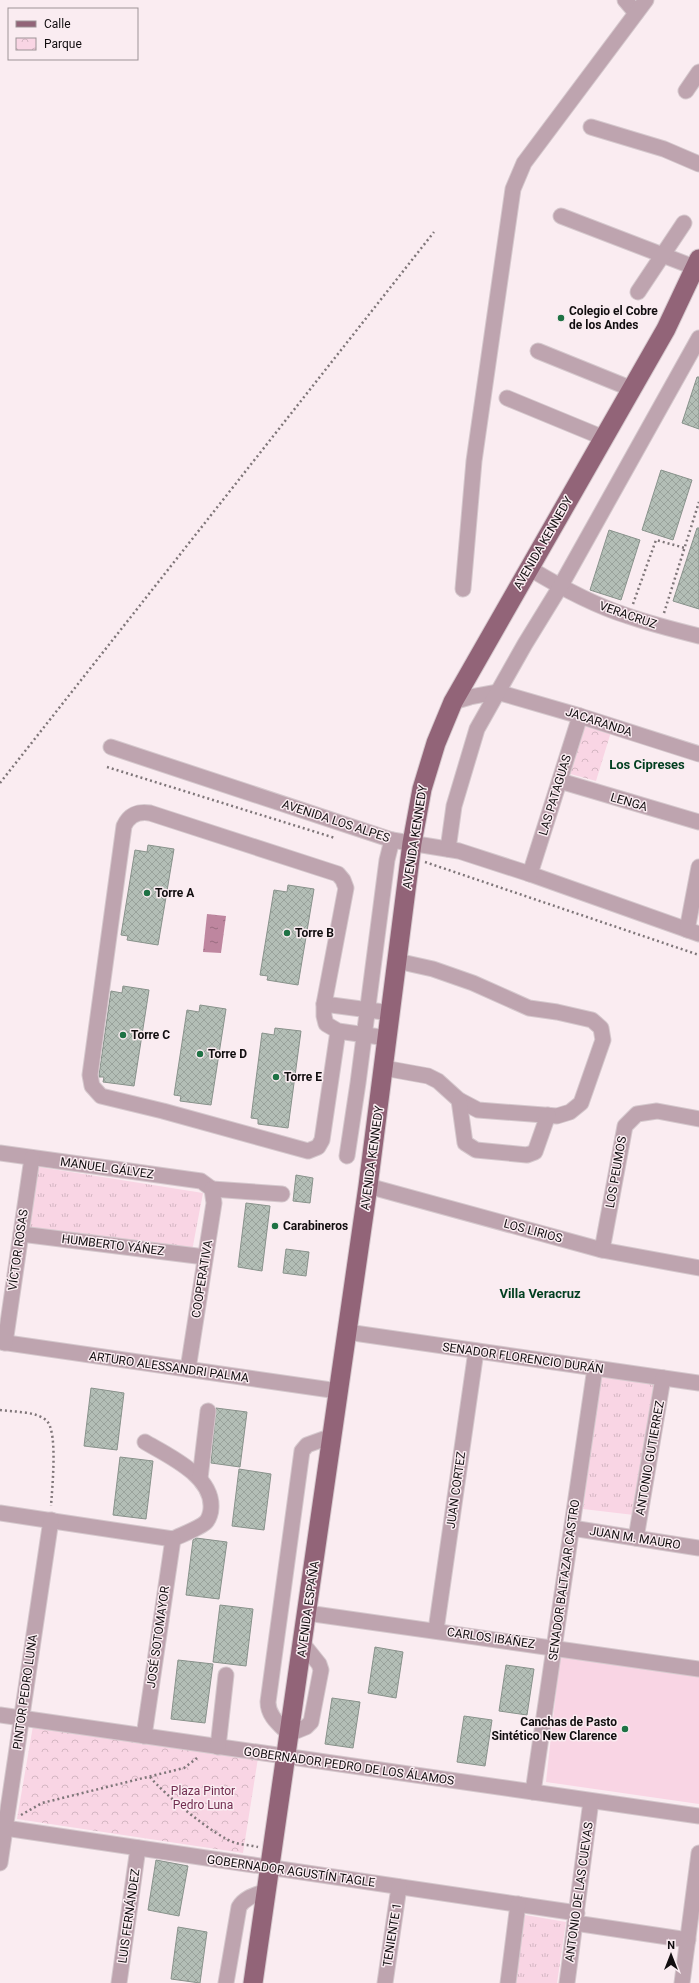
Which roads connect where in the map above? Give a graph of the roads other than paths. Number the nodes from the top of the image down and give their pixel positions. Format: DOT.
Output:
graph roads {
  1 [pos="625,0"];
  2 [pos="646,0"];
  3 [pos="636,13"];
  4 [pos="699,72"];
  5 [pos="686,91"];
  6 [pos="591,127"];
  7 [pos="699,164"];
  8 [pos="561,216"];
  9 [pos="684,223"];
  10 [pos="663,255"];
  11 [pos="698,270"];
  12 [pos="638,292"];
  13 [pos="699,338"];
  14 [pos="538,352"];
  15 [pos="632,389"];
  16 [pos="507,398"];
  17 [pos="604,438"];
  18 [pos="529,568"];
  19 [pos="560,587"];
  20 [pos="463,588"];
  21 [pos="699,636"];
  22 [pos="497,692"];
  23 [pos="453,702"];
  24 [pos="580,716"];
  25 [pos="111,747"];
  26 [pos="699,754"];
  27 [pos="560,781"];
  28 [pos="699,822"];
  29 [pos="392,840"];
  30 [pos="412,843"];
  31 [pos="448,849"];
  32 [pos="699,867"];
  33 [pos="530,874"];
  34 [pos="693,932"];
  35 [pos="398,961"];
  36 [pos="324,1004"];
  37 [pos="368,1010"];
  38 [pos="391,1013"];
  39 [pos="338,1031"];
  40 [pos="364,1035"];
  41 [pos="387,1038"];
  42 [pos="384,1068"];
  43 [pos="459,1100"];
  44 [pos="548,1115"];
  45 [pos="699,1119"];
  46 [pos="0,1153"];
  47 [pos="347,1156"];
  48 [pos="32,1158"];
  49 [pos="368,1186"];
  50 [pos="212,1189"];
  51 [pos="282,1194"];
  52 [pos="20,1234"];
  53 [pos="360,1235"];
  54 [pos="602,1250"];
  55 [pos="205,1256"];
  56 [pos="699,1268"];
  57 [pos="347,1332"];
  58 [pos="2,1343"];
  59 [pos="476,1351"];
  60 [pos="595,1368"];
  61 [pos="188,1369"];
  62 [pos="663,1378"];
  63 [pos="699,1383"];
  64 [pos="338,1390"];
  65 [pos="208,1411"];
  66 [pos="332,1436"];
  67 [pos="145,1442"];
  68 [pos="200,1478"];
  69 [pos="0,1513"];
  70 [pos="51,1520"];
  71 [pos="572,1528"];
  72 [pos="636,1538"];
  73 [pos="172,1539"];
  74 [pos="699,1548"];
  75 [pos="307,1613"];
  76 [pos="436,1630"];
  77 [pos="554,1648"];
  78 [pos="699,1669"];
  79 [pos="226,1675"];
  80 [pos="0,1715"];
  81 [pos="21,1718"];
  82 [pos="289,1734"];
  83 [pos="144,1736"];
  84 [pos="213,1747"];
  85 [pos="286,1757"];
  86 [pos="533,1792"];
  87 [pos="591,1801"];
  88 [pos="699,1816"];
  89 [pos="5,1828"];
  90 [pos="138,1848"];
  91 [pos="699,1853"];
  92 [pos="0,1863"];
  93 [pos="270,1868"];
  94 [pos="400,1887"];
  95 [pos="266,1891"];
  96 [pos="518,1904"];
  97 [pos="576,1918"];
  98 [pos="688,1940"];
  99 [pos="119,1983"];
  100 [pos="226,1983"];
  101 [pos="253,1983"];
  102 [pos="385,1983"];
  103 [pos="508,1983"];
  104 [pos="567,1983"];
  105 [pos="682,1983"];
  1 -- 3 [label="street"];
  2 -- 3 [label="street"];
  3 -- 20 [label="street"];
  4 -- 5 [label="street"];
  6 -- 7 [label="street"];
  8 -- 10 [label="street"];
  9 -- 10 [label="street"];
  10 -- 11 [label="street"];
  10 -- 12 [label="street"];
  11 -- 15 [label="main road, AVENIDA KENNEDY"];
  13 -- 19 [label="street"];
  14 -- 15 [label="street"];
  15 -- 17 [label="main road, AVENIDA KENNEDY"];
  16 -- 17 [label="street"];
  17 -- 18 [label="main road, AVENIDA KENNEDY"];
  18 -- 19 [label="street, VERACRUZ"];
  18 -- 23 [label="main road, AVENIDA KENNEDY"];
  19 -- 21 [label="street, VERACRUZ"];
  19 -- 22 [label="street"];
  22 -- 23 [label="street"];
  22 -- 24 [label="street, JACARANDA"];
  22 -- 31 [label="street"];
  23 -- 30 [label="main road, AVENIDA KENNEDY"];
  24 -- 26 [label="street, JACARANDA"];
  24 -- 27 [label="street, LAS PATAGUAS"];
  25 -- 29 [label="street, AVENIDA LOS ALPES"];
  27 -- 28 [label="street, LENGA"];
  27 -- 33 [label="street, LAS PATAGUAS"];
  29 -- 30 [label="street, AVENIDA LOS ALPES"];
  29 -- 37 [label="street, AVENIDA KENNEDY"];
  30 -- 31 [label="street, AVENIDA LOS ALPES"];
  30 -- 35 [label="main road, AVENIDA KENNEDY"];
  31 -- 33 [label="street, AVENIDA LOS ALPES"];
  32 -- 34 [label="street"];
  33 -- 34 [label="street, AVENIDA LOS ALPES"];
  35 -- 38 [label="main road, AVENIDA KENNEDY"];
  35 -- 44 [label="street"];
  36 -- 37 [label="street"];
  36 -- 39 [label="street"];
  36 -- 39 [label="street"];
  37 -- 38 [label="street"];
  37 -- 40 [label="street, AVENIDA KENNEDY"];
  38 -- 41 [label="main road, AVENIDA KENNEDY"];
  39 -- 40 [label="street"];
  40 -- 41 [label="street"];
  40 -- 47 [label="street, AVENIDA KENNEDY"];
  41 -- 42 [label="main road, AVENIDA KENNEDY"];
  42 -- 43 [label="street"];
  42 -- 49 [label="main road, AVENIDA KENNEDY"];
  43 -- 44 [label="street"];
  43 -- 44 [label="street"];
  45 -- 54 [label="street, LOS PEUMOS"];
  46 -- 48 [label="street, MANUEL GÁLVEZ"];
  48 -- 50 [label="street, MANUEL GÁLVEZ"];
  48 -- 52 [label="street, VÍCTOR ROSAS"];
  49 -- 53 [label="main road, AVENIDA KENNEDY"];
  49 -- 54 [label="street, LOS LIRIOS"];
  50 -- 51 [label="street"];
  50 -- 55 [label="street, COOPERATIVA"];
  52 -- 55 [label="street, HUMBERTO YÁÑEZ"];
  52 -- 58 [label="street, VÍCTOR ROSAS"];
  53 -- 57 [label="main road, AVENIDA ESPAÑA"];
  54 -- 56 [label="street, LOS LIRIOS"];
  55 -- 61 [label="street, COOPERATIVA"];
  57 -- 59 [label="street, SENADOR FLORENCIO DURÁN"];
  57 -- 64 [label="main road, AVENIDA ESPAÑA"];
  58 -- 61 [label="street, ARTURO ALESSANDRI PALMA"];
  59 -- 60 [label="street, SENADOR FLORENCIO DURÁN"];
  59 -- 76 [label="street, JUAN CORTEZ"];
  60 -- 62 [label="street, SENADOR FLORENCIO DURÁN"];
  60 -- 71 [label="street, SENADOR BALTAZAR CASTRO"];
  61 -- 64 [label="street, ARTURO ALESSANDRI PALMA"];
  62 -- 63 [label="street, SENADOR FLORENCIO DURÁN"];
  62 -- 72 [label="street, ANTONIO GUTIERREZ"];
  64 -- 66 [label="main road, AVENIDA ESPAÑA"];
  65 -- 68 [label="street"];
  66 -- 75 [label="main road, AVENIDA ESPAÑA"];
  66 -- 82 [label="street"];
  67 -- 68 [label="street"];
  68 -- 73 [label="street"];
  69 -- 70 [label="street"];
  70 -- 73 [label="street"];
  70 -- 81 [label="street, PINTOR PEDRO LUNA"];
  71 -- 72 [label="street, JUAN M. MAURO"];
  71 -- 77 [label="street, SENADOR BALTAZAR CASTRO"];
  72 -- 74 [label="street, JUAN M. MAURO"];
  73 -- 83 [label="street, JOSÉ SOTOMAYOR"];
  75 -- 76 [label="street, CARLOS IBÁÑEZ"];
  75 -- 82 [label="main road, AVENIDA ESPAÑA"];
  76 -- 77 [label="street, CARLOS IBÁÑEZ"];
  77 -- 78 [label="street, CARLOS IBÁÑEZ"];
  77 -- 86 [label="street, SENADOR BALTAZAR CASTRO"];
  79 -- 84 [label="street"];
  80 -- 81 [label="street, GOBERNADOR PEDRO DE LOS ÁLAMOS"];
  81 -- 83 [label="street, GOBERNADOR PEDRO DE LOS ÁLAMOS"];
  81 -- 89 [label="street, PINTOR PEDRO LUNA"];
  82 -- 85 [label="main road, AVENIDA ESPAÑA"];
  83 -- 84 [label="street, GOBERNADOR PEDRO DE LOS ÁLAMOS"];
  84 -- 85 [label="street, GOBERNADOR PEDRO DE LOS ÁLAMOS"];
  85 -- 86 [label="street, GOBERNADOR PEDRO DE LOS ÁLAMOS"];
  85 -- 93 [label="main road, AVENIDA ESPAÑA"];
  86 -- 87 [label="street, GOBERNADOR PEDRO DE LOS ÁLAMOS"];
  87 -- 88 [label="street, GOBERNADOR PEDRO DE LOS ÁLAMOS"];
  87 -- 97 [label="street, ANTONIO DE LAS CUEVAS"];
  89 -- 90 [label="street, GOBERNADOR AGUSTÍN TAGLE"];
  89 -- 92 [label="street, PINTOR PEDRO LUNA"];
  90 -- 93 [label="street, GOBERNADOR AGUSTÍN TAGLE"];
  90 -- 99 [label="street, LUIS FERNÁNDEZ"];
  91 -- 98 [label="street"];
  93 -- 94 [label="street, GOBERNADOR AGUSTÍN TAGLE"];
  93 -- 95 [label="main road, AVENIDA ESPAÑA"];
  94 -- 96 [label="street, GOBERNADOR AGUSTÍN TAGLE"];
  94 -- 102 [label="street, TENIENTE 1"];
  95 -- 100 [label="street"];
  95 -- 101 [label="main road, AVENIDA ESPAÑA"];
  96 -- 97 [label="street, GOBERNADOR AGUSTÍN TAGLE"];
  96 -- 103 [label="street"];
  97 -- 98 [label="street, GOBERNADOR AGUSTÍN TAGLE"];
  97 -- 104 [label="street, ANTONIO DE LAS CUEVAS"];
  98 -- 105 [label="street"];
}
